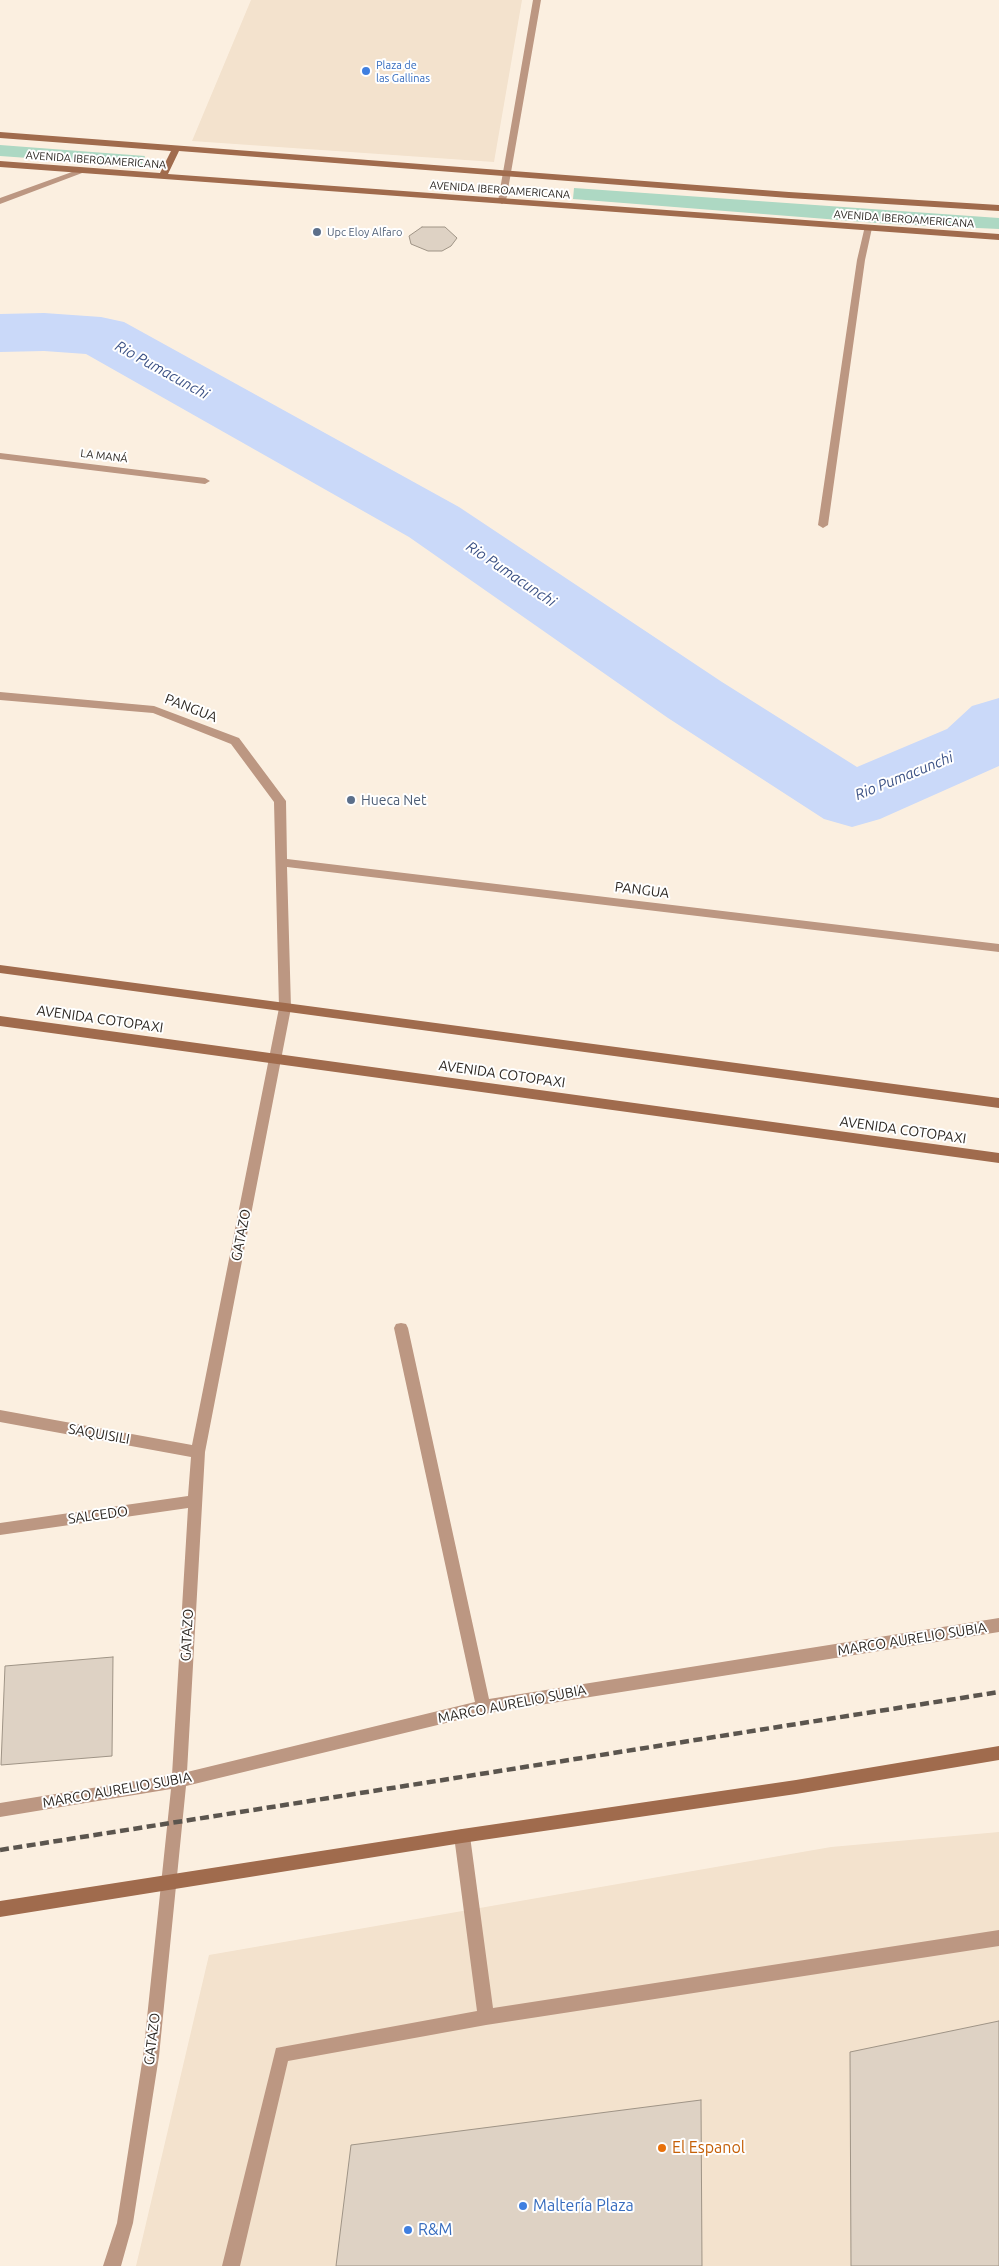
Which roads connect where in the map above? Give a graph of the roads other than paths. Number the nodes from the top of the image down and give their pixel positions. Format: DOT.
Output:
graph roads {
  1 [pos="537,0"];
  2 [pos="0,135"];
  3 [pos="176,148"];
  4 [pos="0,164"];
  5 [pos="86,170"];
  6 [pos="508,174"];
  7 [pos="163,176"];
  8 [pos="0,201"];
  9 [pos="502,201"];
  10 [pos="999,208"];
  11 [pos="868,228"];
  12 [pos="999,237"];
  13 [pos="0,456"];
  14 [pos="205,481"];
  15 [pos="822,525"];
  16 [pos="0,696"];
  17 [pos="281,862"];
  18 [pos="999,948"];
  19 [pos="0,970"];
  20 [pos="285,1008"];
  21 [pos="0,1021"];
  22 [pos="275,1058"];
  23 [pos="999,1104"];
  24 [pos="999,1158"];
  25 [pos="401,1328"];
  26 [pos="0,1416"];
  27 [pos="198,1452"];
  28 [pos="195,1501"];
  29 [pos="0,1529"];
  30 [pos="999,1625"];
  31 [pos="483,1707"];
  32 [pos="999,1753"];
  33 [pos="179,1781"];
  34 [pos="0,1810"];
  35 [pos="462,1836"];
  36 [pos="168,1883"];
  37 [pos="0,1910"];
  38 [pos="999,1938"];
  39 [pos="486,2016"];
  40 [pos="112,2266"];
  41 [pos="231,2266"];
  1 -- 6 [label="street"];
  2 -- 3 [label="street, AVENIDA IBEROAMERICANA"];
  3 -- 6 [label="street, AVENIDA IBEROAMERICANA"];
  3 -- 7 [label="street"];
  4 -- 5 [label="street, AVENIDA IBEROAMERICANA"];
  5 -- 7 [label="street, AVENIDA IBEROAMERICANA"];
  5 -- 8 [label="street"];
  6 -- 9 [label="street"];
  6 -- 10 [label="street, AVENIDA IBEROAMERICANA"];
  7 -- 9 [label="street, AVENIDA IBEROAMERICANA"];
  9 -- 11 [label="street, AVENIDA IBEROAMERICANA"];
  11 -- 12 [label="street, AVENIDA IBEROAMERICANA"];
  11 -- 15 [label="street"];
  13 -- 14 [label="street, LA MANÁ"];
  16 -- 17 [label="street, PANGUA"];
  17 -- 18 [label="street, PANGUA"];
  17 -- 20 [label="street, PANGUA"];
  19 -- 20 [label="street"];
  20 -- 22 [label="street, GATAZO"];
  20 -- 23 [label="street"];
  21 -- 22 [label="street, AVENIDA COTOPAXI"];
  22 -- 24 [label="street, AVENIDA COTOPAXI"];
  22 -- 27 [label="street, GATAZO"];
  25 -- 31 [label="street"];
  26 -- 27 [label="street, SAQUISILI"];
  27 -- 28 [label="street, GATAZO"];
  28 -- 29 [label="street, SALCEDO"];
  28 -- 33 [label="street, GATAZO"];
  30 -- 31 [label="street, MARCO AURELIO SUBIA"];
  31 -- 33 [label="street, MARCO AURELIO SUBIA"];
  32 -- 35 [label="street"];
  33 -- 34 [label="street, MARCO AURELIO SUBIA"];
  33 -- 36 [label="street, GATAZO"];
  35 -- 36 [label="street"];
  35 -- 39 [label="street"];
  36 -- 37 [label="street"];
  36 -- 40 [label="street, GATAZO"];
  38 -- 39 [label="street"];
  39 -- 41 [label="street"];
}
